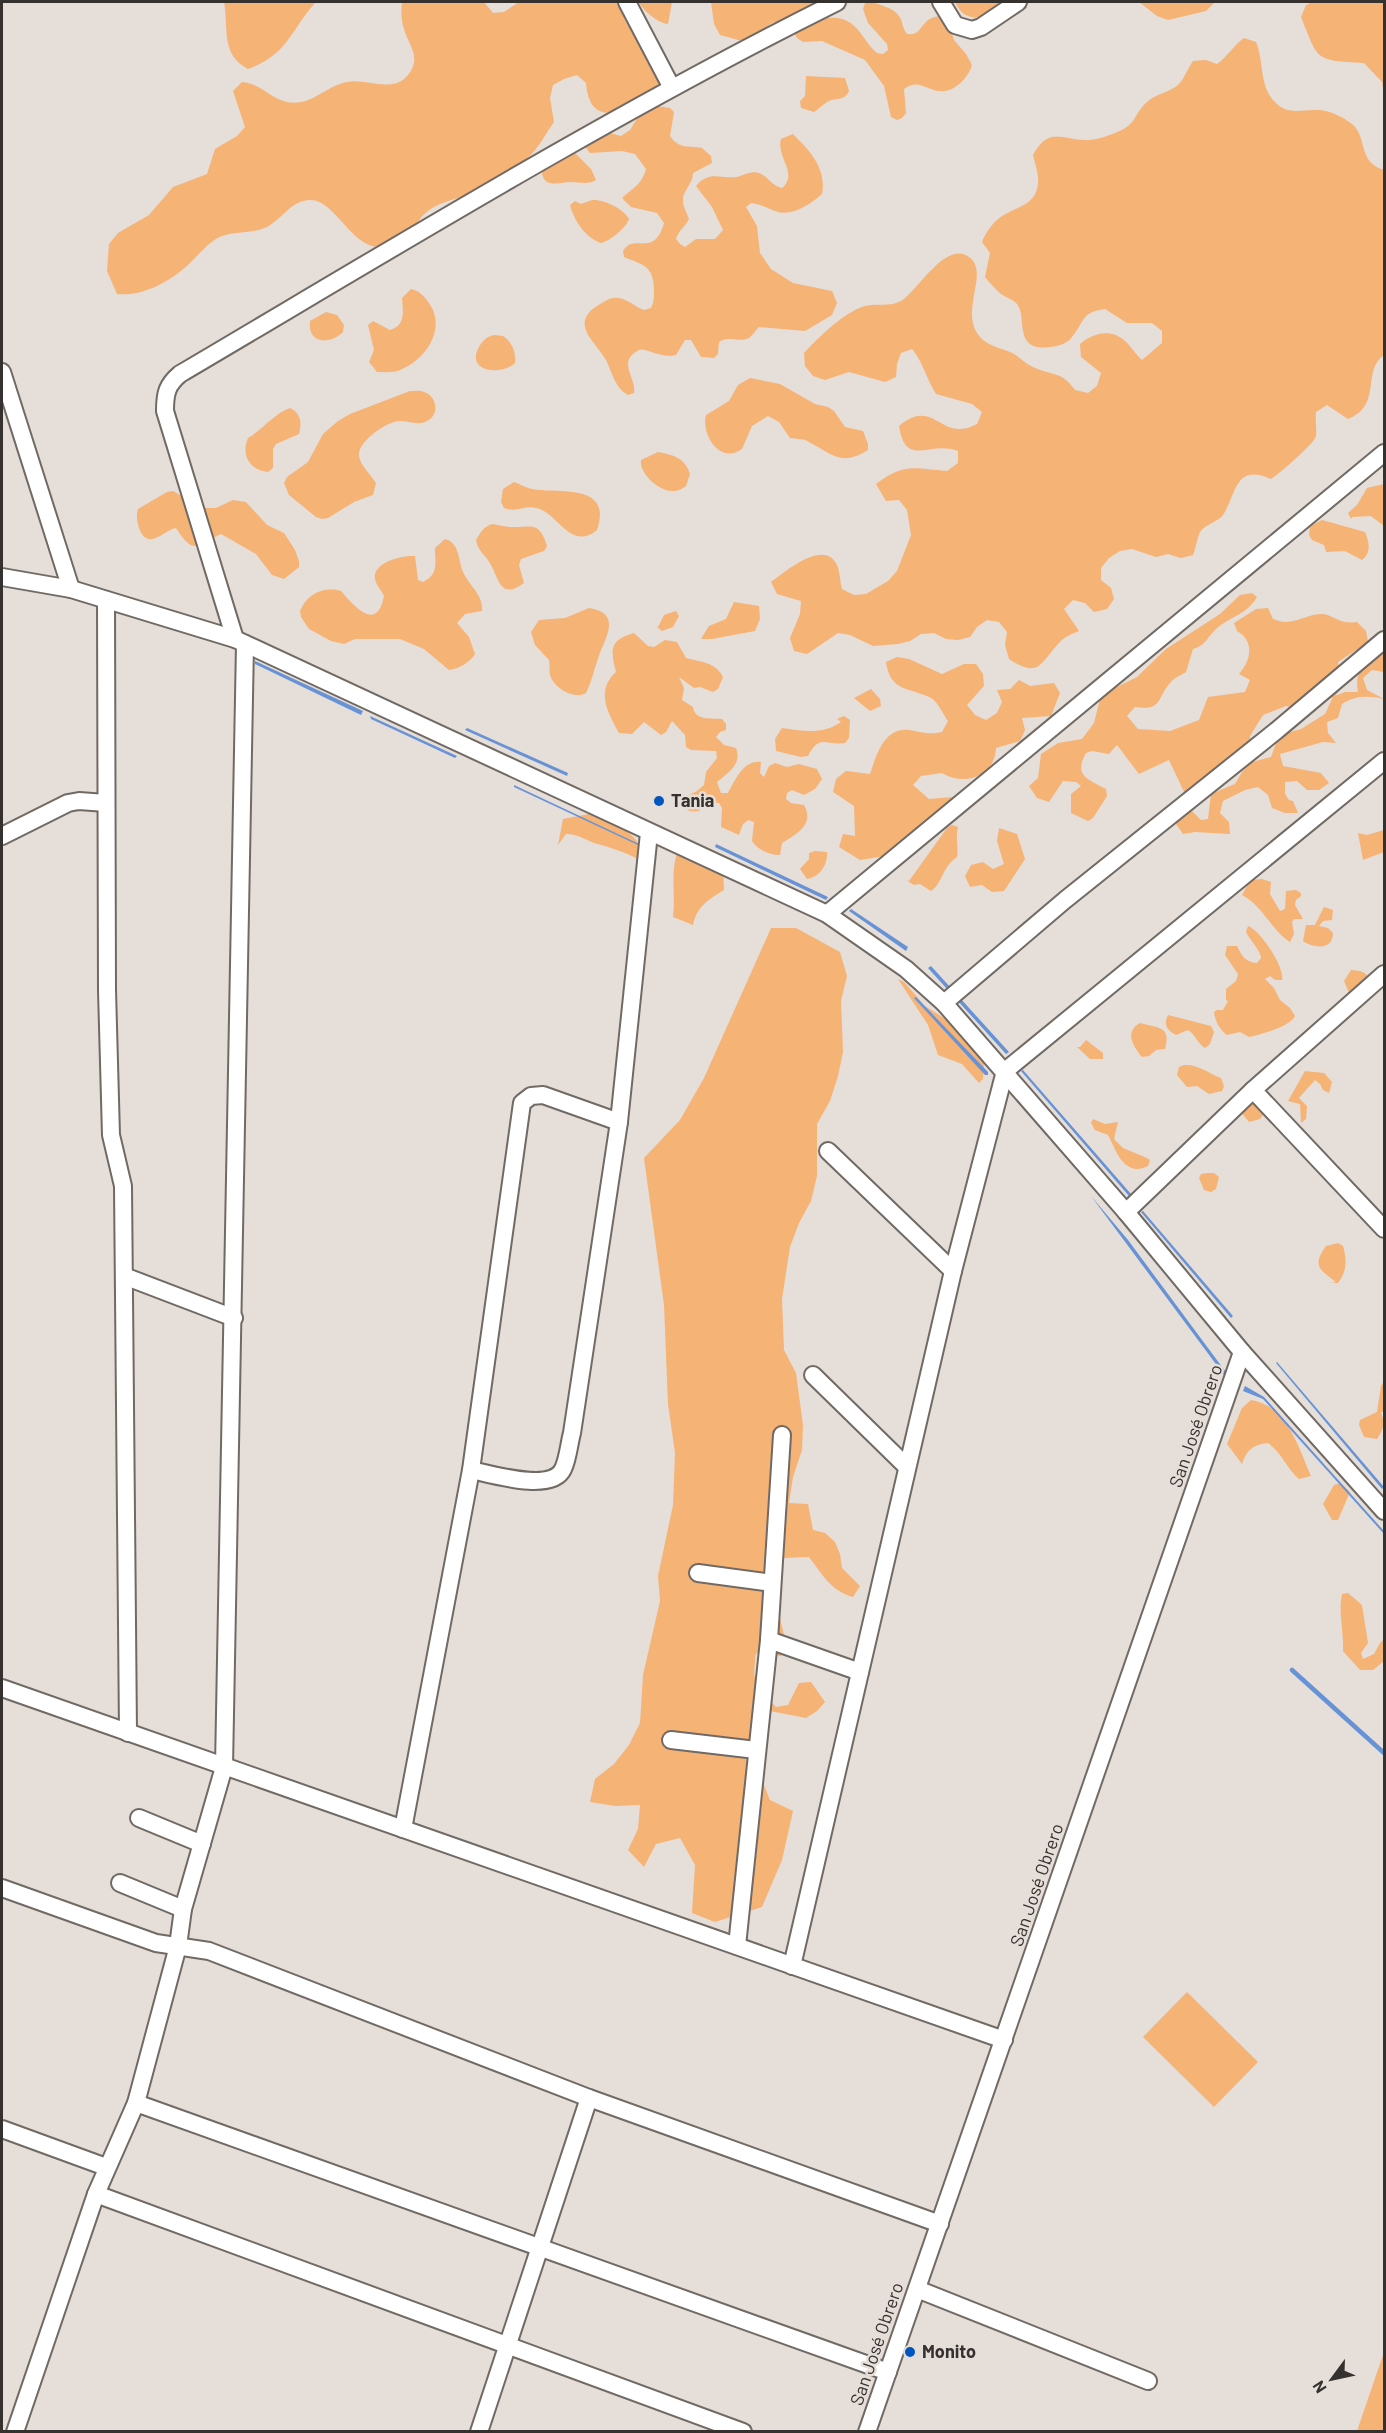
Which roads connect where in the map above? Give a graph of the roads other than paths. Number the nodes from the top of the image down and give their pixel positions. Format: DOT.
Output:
graph roads {
  1 [pos="627,2"];
  2 [pos="837,2"];
  3 [pos="941,2"];
  4 [pos="1018,2"];
  5 [pos="672,88"];
  6 [pos="2,372"];
  7 [pos="1384,453"];
  8 [pos="2,577"];
  9 [pos="71,589"];
  10 [pos="105,600"];
  11 [pos="1384,640"];
  12 [pos="240,641"];
  13 [pos="1384,761"];
  14 [pos="106,803"];
  15 [pos="649,833"];
  16 [pos="2,836"];
  17 [pos="827,914"];
  18 [pos="1384,974"];
  19 [pos="944,1003"];
  20 [pos="1005,1071"];
  21 [pos="1253,1090"];
  22 [pos="619,1122"];
  23 [pos="828,1151"];
  24 [pos="1126,1212"];
  25 [pos="1384,1228"];
  26 [pos="952,1271"];
  27 [pos="124,1275"];
  28 [pos="234,1318"];
  29 [pos="1242,1352"];
  30 [pos="813,1375"];
  31 [pos="782,1435"];
  32 [pos="907,1467"];
  33 [pos="471,1470"];
  34 [pos="1383,1507"];
  35 [pos="698,1573"];
  36 [pos="772,1583"];
  37 [pos="769,1640"];
  38 [pos="860,1672"];
  39 [pos="2,1688"];
  40 [pos="128,1733"];
  41 [pos="671,1740"];
  42 [pos="756,1750"];
  43 [pos="224,1767"];
  44 [pos="139,1818"];
  45 [pos="403,1829"];
  46 [pos="202,1844"];
  47 [pos="120,1883"];
  48 [pos="2,1888"];
  49 [pos="183,1910"];
  50 [pos="178,1946"];
  51 [pos="737,1946"];
  52 [pos="792,1966"];
  53 [pos="1004,2040"];
  54 [pos="589,2098"];
  55 [pos="136,2103"];
  56 [pos="2,2129"];
  57 [pos="106,2167"];
  58 [pos="96,2194"];
  59 [pos="940,2224"];
  60 [pos="539,2247"];
  61 [pos="917,2289"];
  62 [pos="507,2345"];
  63 [pos="888,2372"];
  64 [pos="1148,2381"];
  65 [pos="15,2432"];
  66 [pos="479,2432"];
  67 [pos="743,2432"];
  68 [pos="867,2432"];
  1 -- 5 [label="street"];
  2 -- 5 [label="street"];
  3 -- 4 [label="street"];
  5 -- 12 [label="street"];
  6 -- 9 [label="street"];
  7 -- 17 [label="street"];
  8 -- 9 [label="street"];
  9 -- 10 [label="street"];
  10 -- 12 [label="street"];
  10 -- 14 [label="street"];
  11 -- 19 [label="street"];
  12 -- 15 [label="street"];
  12 -- 28 [label="street"];
  13 -- 20 [label="street"];
  14 -- 16 [label="street"];
  14 -- 27 [label="street"];
  15 -- 17 [label="street"];
  15 -- 22 [label="street"];
  17 -- 19 [label="street"];
  18 -- 21 [label="street"];
  19 -- 20 [label="street"];
  20 -- 24 [label="street"];
  20 -- 26 [label="street"];
  21 -- 24 [label="street"];
  21 -- 25 [label="street"];
  22 -- 33 [label="street"];
  22 -- 33 [label="street"];
  23 -- 26 [label="street"];
  24 -- 29 [label="street"];
  26 -- 32 [label="street"];
  27 -- 28 [label="street"];
  27 -- 40 [label="street"];
  28 -- 43 [label="street"];
  29 -- 34 [label="street"];
  29 -- 53 [label="street, San José Obrero"];
  30 -- 32 [label="street"];
  31 -- 36 [label="street"];
  32 -- 38 [label="street"];
  33 -- 45 [label="street"];
  35 -- 36 [label="street"];
  36 -- 37 [label="street"];
  37 -- 38 [label="street"];
  37 -- 42 [label="street"];
  38 -- 52 [label="street"];
  39 -- 40 [label="street"];
  40 -- 43 [label="street"];
  41 -- 42 [label="street"];
  42 -- 51 [label="street"];
  43 -- 45 [label="street"];
  43 -- 46 [label="street"];
  44 -- 46 [label="street"];
  45 -- 51 [label="street"];
  46 -- 49 [label="street"];
  47 -- 49 [label="street"];
  48 -- 50 [label="street"];
  49 -- 50 [label="street"];
  50 -- 54 [label="street"];
  50 -- 55 [label="street"];
  51 -- 52 [label="street"];
  52 -- 53 [label="street"];
  53 -- 59 [label="street, San José Obrero"];
  54 -- 59 [label="street"];
  54 -- 60 [label="street"];
  55 -- 57 [label="street"];
  55 -- 60 [label="street"];
  56 -- 57 [label="street"];
  57 -- 58 [label="street"];
  58 -- 62 [label="street"];
  58 -- 65 [label="street"];
  59 -- 61 [label="street, San José Obrero"];
  60 -- 62 [label="street"];
  60 -- 63 [label="street"];
  61 -- 63 [label="street, San José Obrero"];
  61 -- 64 [label="street"];
  62 -- 66 [label="street"];
  62 -- 67 [label="street"];
  63 -- 68 [label="street, San José Obrero"];
}
